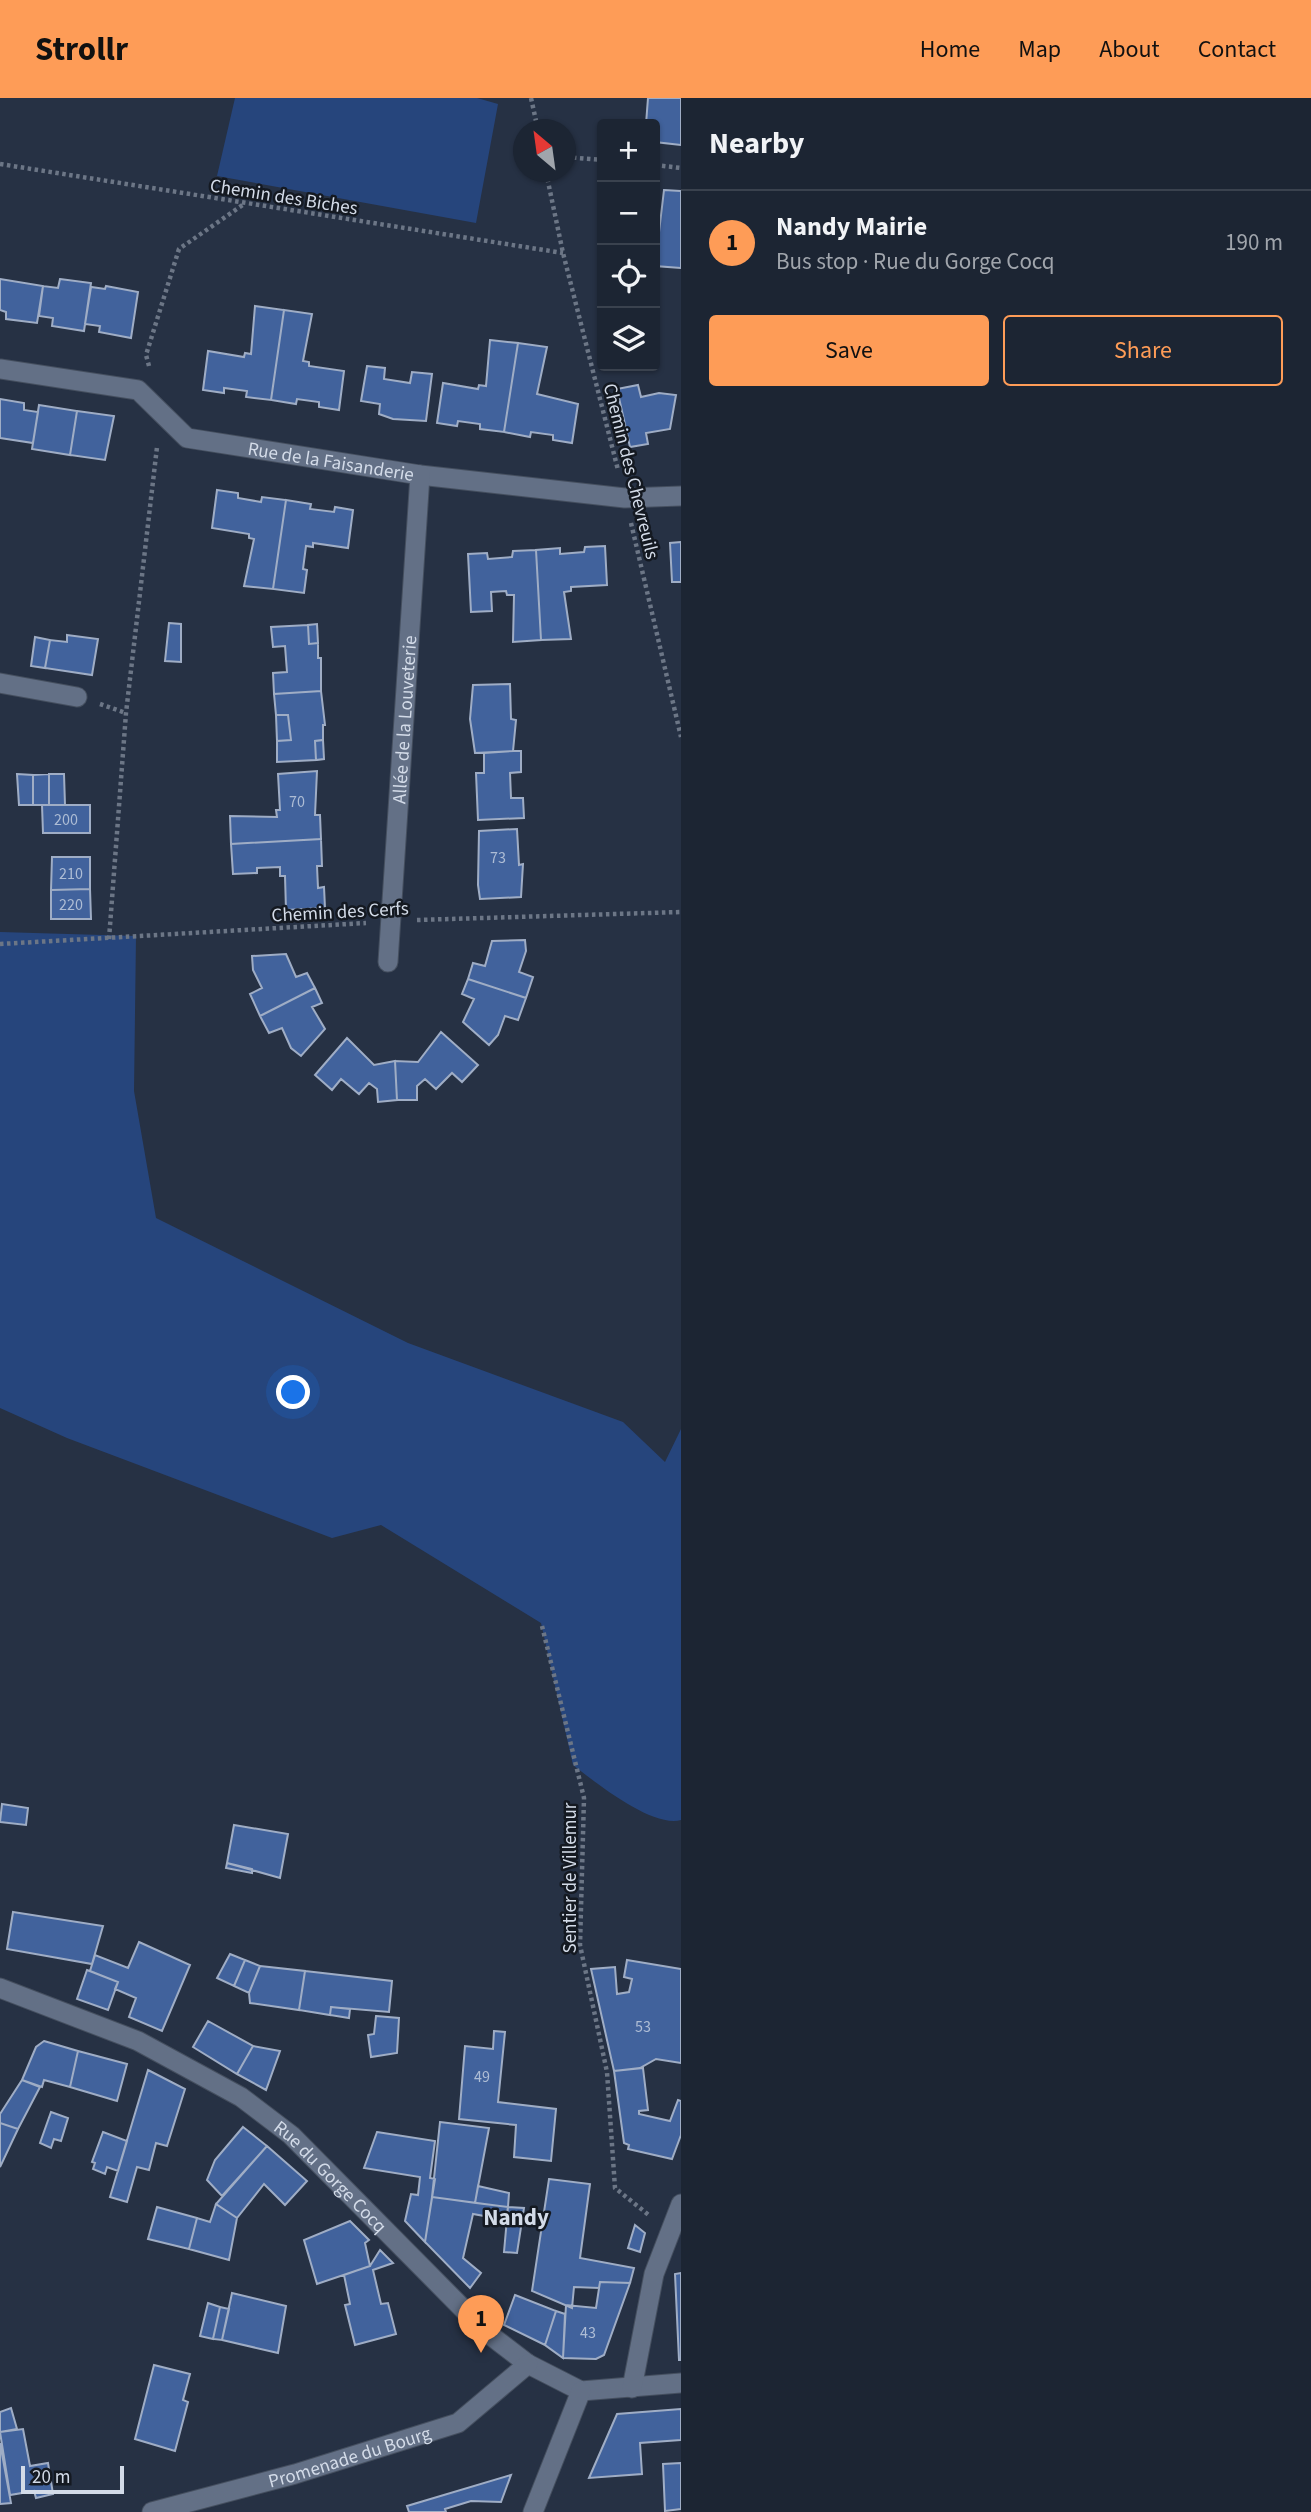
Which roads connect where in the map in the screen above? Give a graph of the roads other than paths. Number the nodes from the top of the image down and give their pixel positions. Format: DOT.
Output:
graph roads {
  1 [pos="0,369"];
  2 [pos="421,475"];
  3 [pos="681,496"];
  4 [pos="0,683"];
  5 [pos="77,697"];
  6 [pos="388,962"];
  7 [pos="0,1988"];
  8 [pos="681,2204"];
  9 [pos="528,2364"];
  10 [pos="681,2382"];
  11 [pos="632,2388"];
  12 [pos="581,2390"];
  13 [pos="152,2512"];
  14 [pos="533,2512"];
  1 -- 2 [label="street, Rue de la Faisanderie"];
  2 -- 3 [label="street, Rue de la Faisanderie"];
  2 -- 6 [label="street, Allée de la Louveterie"];
  4 -- 5 [label="street"];
  7 -- 9 [label="street, Rue du Gorge Cocq"];
  8 -- 11 [label="street"];
  9 -- 12 [label="street, Rue du Gorge Cocq"];
  9 -- 13 [label="street, Promenade du Bourg"];
  10 -- 11 [label="street, Rue du Gorge Cocq"];
  11 -- 12 [label="street, Rue du Gorge Cocq"];
  12 -- 14 [label="street"];
}
